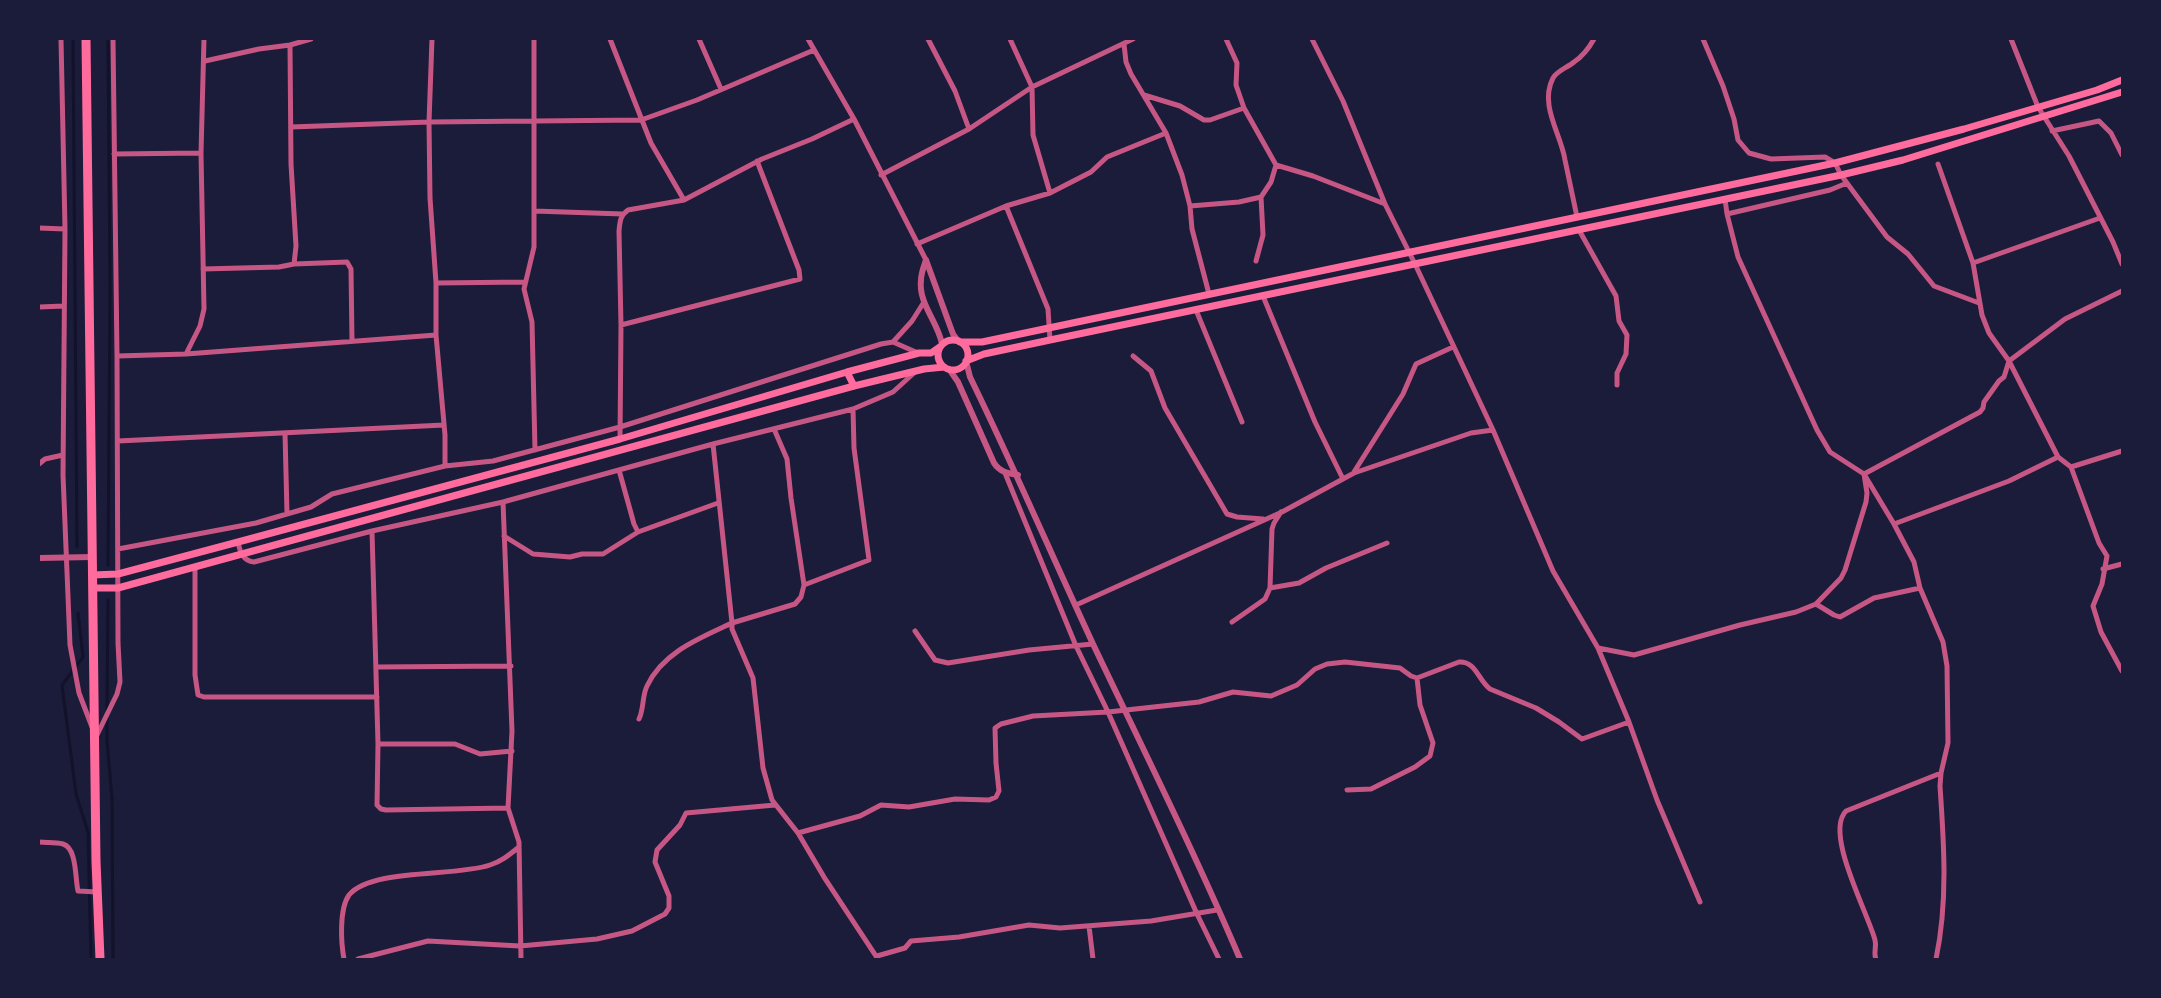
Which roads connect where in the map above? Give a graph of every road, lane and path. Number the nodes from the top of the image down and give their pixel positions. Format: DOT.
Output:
graph roads {
  1 [pos="61,39"];
  2 [pos="86,39"];
  3 [pos="113,39"];
  4 [pos="204,39"];
  5 [pos="311,39"];
  6 [pos="432,39"];
  7 [pos="534,39"];
  8 [pos="610,39"];
  9 [pos="699,39"];
  10 [pos="808,39"];
  11 [pos="928,39"];
  12 [pos="1010,39"];
  13 [pos="1132,39"];
  14 [pos="1226,39"];
  15 [pos="1312,39"];
  16 [pos="1594,39"];
  17 [pos="1703,39"];
  18 [pos="2011,39"];
  19 [pos="1124,44"];
  20 [pos="290,45"];
  21 [pos="814,50"];
  22 [pos="205,61"];
  23 [pos="2122,80"];
  24 [pos="1032,87"];
  25 [pos="721,89"];
  26 [pos="2122,92"];
  27 [pos="1144,95"];
  28 [pos="2038,107"];
  29 [pos="1244,108"];
  30 [pos="2044,118"];
  31 [pos="641,120"];
  32 [pos="854,120"];
  33 [pos="429,122"];
  34 [pos="534,122"];
  35 [pos="292,127"];
  36 [pos="968,129"];
  37 [pos="2052,131"];
  38 [pos="1166,133"];
  39 [pos="201,153"];
  40 [pos="114,154"];
  41 [pos="2122,155"];
  42 [pos="757,162"];
  43 [pos="1835,163"];
  44 [pos="1938,164"];
  45 [pos="1276,165"];
  46 [pos="881,175"];
  47 [pos="1841,175"];
  48 [pos="1847,183"];
  49 [pos="1050,193"];
  50 [pos="1261,197"];
  51 [pos="1725,199"];
  52 [pos="684,200"];
  53 [pos="1385,204"];
  54 [pos="1006,206"];
  55 [pos="1190,206"];
  56 [pos="534,211"];
  57 [pos="623,214"];
  58 [pos="1727,214"];
  59 [pos="1577,217"];
  60 [pos="2100,218"];
  61 [pos="39,228"];
  62 [pos="65,230"];
  63 [pos="1579,230"];
  64 [pos="917,244"];
  65 [pos="1410,252"];
  66 [pos="926,260"];
  67 [pos="1256,261"];
  68 [pos="1973,263"];
  69 [pos="294,264"];
  70 [pos="1415,264"];
  71 [pos="2122,264"];
  72 [pos="203,269"];
  73 [pos="525,282"];
  74 [pos="436,283"];
  75 [pos="2122,291"];
  76 [pos="1209,294"];
  77 [pos="1263,296"];
  78 [pos="924,302"];
  79 [pos="1979,303"];
  80 [pos="64,306"];
  81 [pos="39,307"];
  82 [pos="1196,310"];
  83 [pos="622,325"];
  84 [pos="1050,327"];
  85 [pos="436,335"];
  86 [pos="1050,340"];
  87 [pos="352,341"];
  88 [pos="959,341"];
  89 [pos="894,342"];
  90 [pos="941,345"];
  91 [pos="1453,347"];
  92 [pos="919,353"];
  93 [pos="186,354"];
  94 [pos="118,356"];
  95 [pos="1133,356"];
  96 [pos="966,361"];
  97 [pos="2009,361"];
  98 [pos="947,368"];
  99 [pos="917,370"];
  100 [pos="847,372"];
  101 [pos="1617,384"];
  102 [pos="854,386"];
  103 [pos="853,409"];
  104 [pos="1242,422"];
  105 [pos="444,425"];
  106 [pos="620,427"];
  107 [pos="774,429"];
  108 [pos="1493,430"];
  109 [pos="285,433"];
  110 [pos="620,438"];
  111 [pos="118,441"];
  112 [pos="713,444"];
  113 [pos="535,450"];
  114 [pos="2122,451"];
  115 [pos="63,455"];
  116 [pos="2058,457"];
  117 [pos="39,464"];
  118 [pos="445,466"];
  119 [pos="2071,467"];
  120 [pos="619,470"];
  121 [pos="1005,473"];
  122 [pos="1354,473"];
  123 [pos="1864,474"];
  124 [pos="1018,475"];
  125 [pos="1343,479"];
  126 [pos="503,502"];
  127 [pos="718,503"];
  128 [pos="1282,512"];
  129 [pos="287,514"];
  130 [pos="1264,519"];
  131 [pos="1894,524"];
  132 [pos="372,530"];
  133 [pos="638,532"];
  134 [pos="504,536"];
  135 [pos="238,542"];
  136 [pos="1387,543"];
  137 [pos="118,549"];
  138 [pos="241,555"];
  139 [pos="66,557"];
  140 [pos="92,557"];
  141 [pos="39,558"];
  142 [pos="2122,564"];
  143 [pos="195,567"];
  144 [pos="2103,569"];
  145 [pos="118,574"];
  146 [pos="92,575"];
  147 [pos="804,584"];
  148 [pos="93,588"];
  149 [pos="118,588"];
  150 [pos="1270,588"];
  151 [pos="1920,588"];
  152 [pos="1816,604"];
  153 [pos="1076,605"];
  154 [pos="1232,622"];
  155 [pos="732,623"];
  156 [pos="915,631"];
  157 [pos="1093,644"];
  158 [pos="1076,646"];
  159 [pos="1598,648"];
  160 [pos="511,666"];
  161 [pos="376,667"];
  162 [pos="2122,671"];
  163 [pos="1417,678"];
  164 [pos="377,697"];
  165 [pos="1126,710"];
  166 [pos="1108,712"];
  167 [pos="639,719"];
  168 [pos="1629,722"];
  169 [pos="96,737"];
  170 [pos="378,744"];
  171 [pos="512,751"];
  172 [pos="1941,773"];
  173 [pos="1346,790"];
  174 [pos="775,805"];
  175 [pos="508,808"];
  176 [pos="798,833"];
  177 [pos="39,842"];
  178 [pos="519,847"];
  179 [pos="97,892"];
  180 [pos="1700,902"];
  181 [pos="1217,910"];
  182 [pos="1197,914"];
  183 [pos="1089,926"];
  184 [pos="520,946"];
  185 [pos="878,958"];
  186 [pos="100,959"];
  187 [pos="344,959"];
  188 [pos="358,959"];
  189 [pos="521,959"];
  190 [pos="1093,959"];
  191 [pos="1219,959"];
  192 [pos="1240,959"];
  193 [pos="1876,959"];
  194 [pos="1936,959"];
  1 -- 62 [label="street"];
  2 -- 140 [label="highway"];
  3 -- 40 [label="street"];
  4 -- 22 [label="street"];
  5 -- 20 [label="street"];
  6 -- 33 [label="street"];
  7 -- 34 [label="street"];
  8 -- 31 [label="street"];
  9 -- 25 [label="street"];
  10 -- 21 [label="street"];
  11 -- 36 [label="street"];
  12 -- 24 [label="street"];
  13 -- 19 [label="street"];
  14 -- 29 [label="street"];
  15 -- 53 [label="street"];
  16 -- 59 [label="street"];
  17 -- 43 [label="street"];
  18 -- 28 [label="street"];
  19 -- 24 [label="street"];
  19 -- 27 [label="street"];
  20 -- 22 [label="street"];
  20 -- 35 [label="street"];
  21 -- 25 [label="street"];
  21 -- 32 [label="street"];
  22 -- 39 [label="street"];
  23 -- 28 [label="main road"];
  24 -- 36 [label="street"];
  24 -- 49 [label="street"];
  25 -- 31 [label="street"];
  26 -- 30 [label="main road"];
  27 -- 29 [label="street"];
  27 -- 38 [label="street"];
  28 -- 30 [label="street"];
  28 -- 43 [label="main road"];
  29 -- 45 [label="street"];
  30 -- 37 [label="street"];
  30 -- 47 [label="main road"];
  31 -- 34 [label="street"];
  31 -- 52 [label="street"];
  32 -- 42 [label="street"];
  32 -- 46 [label="street"];
  33 -- 34 [label="street"];
  33 -- 35 [label="street"];
  33 -- 74 [label="street"];
  34 -- 56 [label="street"];
  35 -- 69 [label="street"];
  36 -- 46 [label="street"];
  37 -- 41 [label="street"];
  37 -- 60 [label="street"];
  38 -- 49 [label="street"];
  38 -- 55 [label="street"];
  39 -- 40 [label="street"];
  39 -- 72 [label="street"];
  40 -- 94 [label="street"];
  42 -- 52 [label="street"];
  42 -- 83 [label="street"];
  43 -- 47 [label="street"];
  43 -- 59 [label="main road"];
  44 -- 68 [label="street"];
  45 -- 50 [label="street"];
  45 -- 53 [label="street"];
  46 -- 64 [label="street"];
  47 -- 48 [label="street"];
  47 -- 51 [label="main road"];
  48 -- 58 [label="street"];
  48 -- 79 [label="street"];
  49 -- 54 [label="street"];
  50 -- 55 [label="street"];
  50 -- 67 [label="street"];
  51 -- 58 [label="street"];
  51 -- 63 [label="main road"];
  52 -- 57 [label="street"];
  53 -- 65 [label="street"];
  54 -- 64 [label="street"];
  54 -- 84 [label="street"];
  55 -- 76 [label="street"];
  56 -- 57 [label="street"];
  56 -- 73 [label="street"];
  57 -- 83 [label="street"];
  58 -- 123 [label="street"];
  59 -- 65 [label="main road"];
  60 -- 68 [label="street"];
  60 -- 71 [label="street"];
  61 -- 62 [label="street"];
  62 -- 80 [label="street"];
  63 -- 70 [label="main road"];
  63 -- 101 [label="street"];
  64 -- 66 [label="street"];
  65 -- 70 [label="street"];
  65 -- 76 [label="main road"];
  66 -- 78 [label="street"];
  66 -- 88 [label="street"];
  68 -- 79 [label="street"];
  69 -- 72 [label="street"];
  69 -- 87 [label="street"];
  70 -- 77 [label="main road"];
  70 -- 91 [label="street"];
  72 -- 93 [label="street"];
  73 -- 74 [label="street"];
  73 -- 113 [label="street"];
  74 -- 85 [label="street"];
  75 -- 97 [label="street"];
  76 -- 84 [label="main road"];
  77 -- 82 [label="main road"];
  77 -- 125 [label="street"];
  78 -- 89 [label="street"];
  78 -- 90 [label="street"];
  79 -- 97 [label="street"];
  80 -- 81 [label="street"];
  80 -- 115 [label="street"];
  82 -- 86 [label="main road"];
  82 -- 104 [label="street"];
  83 -- 106 [label="street"];
  84 -- 86 [label="street"];
  84 -- 88 [label="main road"];
  85 -- 87 [label="street"];
  85 -- 105 [label="street"];
  86 -- 96 [label="main road"];
  87 -- 93 [label="street"];
  88 -- 90 [label="main road"];
  88 -- 96 [label="main road"];
  89 -- 92 [label="street"];
  89 -- 106 [label="street"];
  90 -- 92 [label="main road"];
  90 -- 98 [label="main road"];
  91 -- 108 [label="street"];
  91 -- 122 [label="street"];
  92 -- 100 [label="main road"];
  93 -- 94 [label="street"];
  94 -- 111 [label="street"];
  95 -- 130 [label="street"];
  96 -- 98 [label="main road"];
  96 -- 124 [label="street"];
  97 -- 116 [label="street"];
  97 -- 123 [label="street"];
  98 -- 99 [label="main road"];
  98 -- 121 [label="street"];
  99 -- 102 [label="main road"];
  99 -- 103 [label="street"];
  100 -- 102 [label="main road"];
  100 -- 110 [label="main road"];
  102 -- 138 [label="main road"];
  103 -- 107 [label="street"];
  103 -- 147 [label="street"];
  105 -- 109 [label="street"];
  105 -- 118 [label="street"];
  106 -- 110 [label="street"];
  106 -- 113 [label="street"];
  107 -- 112 [label="street"];
  107 -- 147 [label="street"];
  108 -- 122 [label="street"];
  108 -- 159 [label="street"];
  109 -- 111 [label="street"];
  109 -- 129 [label="street"];
  110 -- 135 [label="main road"];
  111 -- 137 [label="street"];
  112 -- 120 [label="street"];
  112 -- 127 [label="street"];
  113 -- 118 [label="street"];
  114 -- 119 [label="street"];
  115 -- 117 [label="street"];
  115 -- 139 [label="street"];
  116 -- 119 [label="street"];
  116 -- 131 [label="street"];
  118 -- 129 [label="street"];
  119 -- 144 [label="street"];
  120 -- 126 [label="street"];
  120 -- 133 [label="street"];
  121 -- 124 [label="street"];
  121 -- 158 [label="street"];
  122 -- 125 [label="street"];
  123 -- 131 [label="street"];
  123 -- 152 [label="street"];
  124 -- 153 [label="street"];
  125 -- 128 [label="street"];
  126 -- 132 [label="street"];
  126 -- 134 [label="street"];
  127 -- 133 [label="street"];
  127 -- 155 [label="street"];
  128 -- 130 [label="street"];
  128 -- 150 [label="street"];
  129 -- 137 [label="street"];
  130 -- 153 [label="street"];
  131 -- 151 [label="street"];
  132 -- 138 [label="street"];
  132 -- 161 [label="street"];
  133 -- 134 [label="street"];
  134 -- 160 [label="street"];
  135 -- 138 [label="street"];
  135 -- 145 [label="main road"];
  136 -- 150 [label="street"];
  137 -- 145 [label="street"];
  138 -- 143 [label="main road"];
  139 -- 140 [label="street"];
  139 -- 141 [label="street"];
  139 -- 169 [label="street"];
  140 -- 146 [label="highway"];
  142 -- 144 [label="street"];
  143 -- 149 [label="main road"];
  143 -- 164 [label="street"];
  144 -- 162 [label="street"];
  145 -- 146 [label="main road"];
  145 -- 149 [label="street"];
  146 -- 148 [label="highway"];
  147 -- 155 [label="street"];
  148 -- 149 [label="main road"];
  148 -- 169 [label="highway"];
  149 -- 169 [label="street"];
  150 -- 154 [label="street"];
  151 -- 152 [label="street"];
  151 -- 172 [label="street"];
  152 -- 159 [label="street"];
  153 -- 157 [label="street"];
  155 -- 167 [label="street"];
  155 -- 174 [label="street"];
  156 -- 158 [label="street"];
  157 -- 158 [label="street"];
  157 -- 165 [label="street"];
  158 -- 166 [label="street"];
  159 -- 168 [label="street"];
  160 -- 161 [label="street"];
  160 -- 171 [label="street"];
  161 -- 164 [label="street"];
  163 -- 165 [label="street"];
  163 -- 168 [label="street"];
  163 -- 173 [label="street"];
  164 -- 170 [label="street"];
  165 -- 166 [label="street"];
  165 -- 181 [label="street"];
  166 -- 176 [label="street"];
  166 -- 182 [label="street"];
  168 -- 180 [label="street"];
  169 -- 179 [label="highway"];
  170 -- 171 [label="street"];
  170 -- 175 [label="street"];
  171 -- 175 [label="street"];
  172 -- 193 [label="street"];
  172 -- 194 [label="street"];
  174 -- 176 [label="street"];
  174 -- 184 [label="street"];
  175 -- 178 [label="street"];
  176 -- 185 [label="street"];
  177 -- 179 [label="street"];
  178 -- 184 [label="street"];
  178 -- 187 [label="street"];
  179 -- 186 [label="highway"];
  181 -- 182 [label="street"];
  181 -- 192 [label="street"];
  182 -- 183 [label="street"];
  182 -- 191 [label="street"];
  183 -- 185 [label="street"];
  183 -- 190 [label="street"];
  184 -- 188 [label="street"];
  184 -- 189 [label="street"];
}
